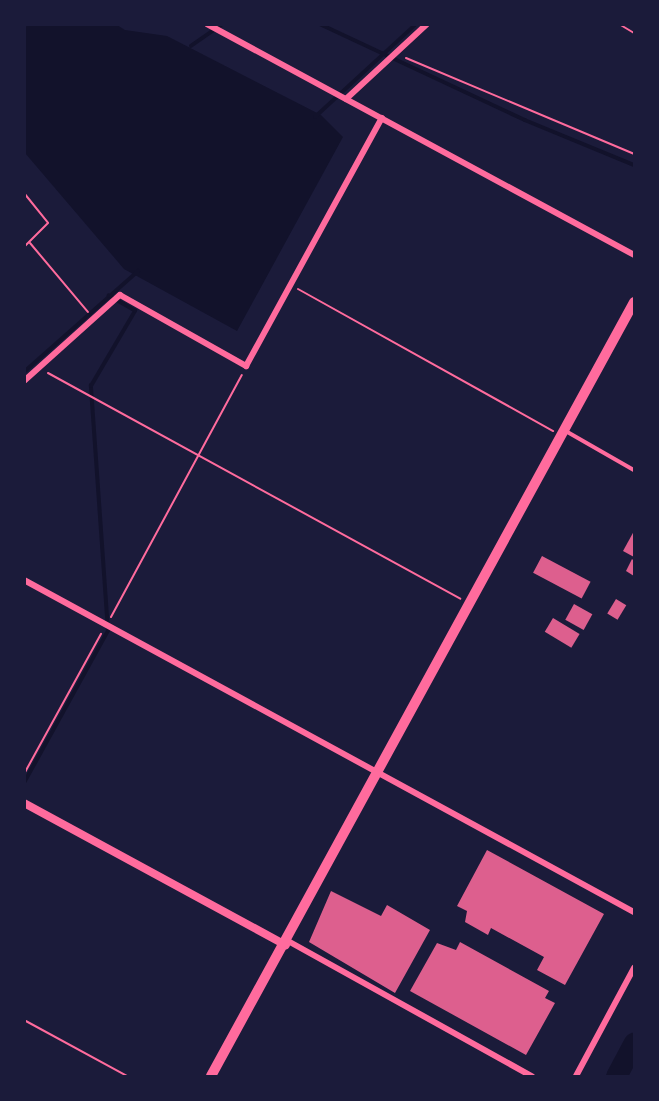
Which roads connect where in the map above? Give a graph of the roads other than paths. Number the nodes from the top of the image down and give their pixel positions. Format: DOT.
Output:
graph roads {
  1 [pos="207,24"];
  2 [pos="427,24"];
  3 [pos="346,99"];
  4 [pos="382,118"];
  5 [pos="635,255"];
  6 [pos="635,302"];
  7 [pos="24,381"];
  8 [pos="565,433"];
  9 [pos="635,470"];
  10 [pos="24,580"];
  11 [pos="378,773"];
  12 [pos="24,803"];
  13 [pos="635,912"];
  14 [pos="287,943"];
  15 [pos="635,968"];
  16 [pos="211,1076"];
  17 [pos="532,1076"];
  18 [pos="576,1076"];
  1 -- 3 [label="street"];
  2 -- 3 [label="street"];
  3 -- 4 [label="street"];
  4 -- 5 [label="street"];
  4 -- 7 [label="street"];
  6 -- 8 [label="main road"];
  8 -- 9 [label="lane"];
  8 -- 11 [label="main road"];
  10 -- 11 [label="street"];
  11 -- 13 [label="street"];
  11 -- 14 [label="main road"];
  12 -- 14 [label="street"];
  14 -- 16 [label="main road"];
  14 -- 17 [label="street"];
  15 -- 18 [label="street"];
}
